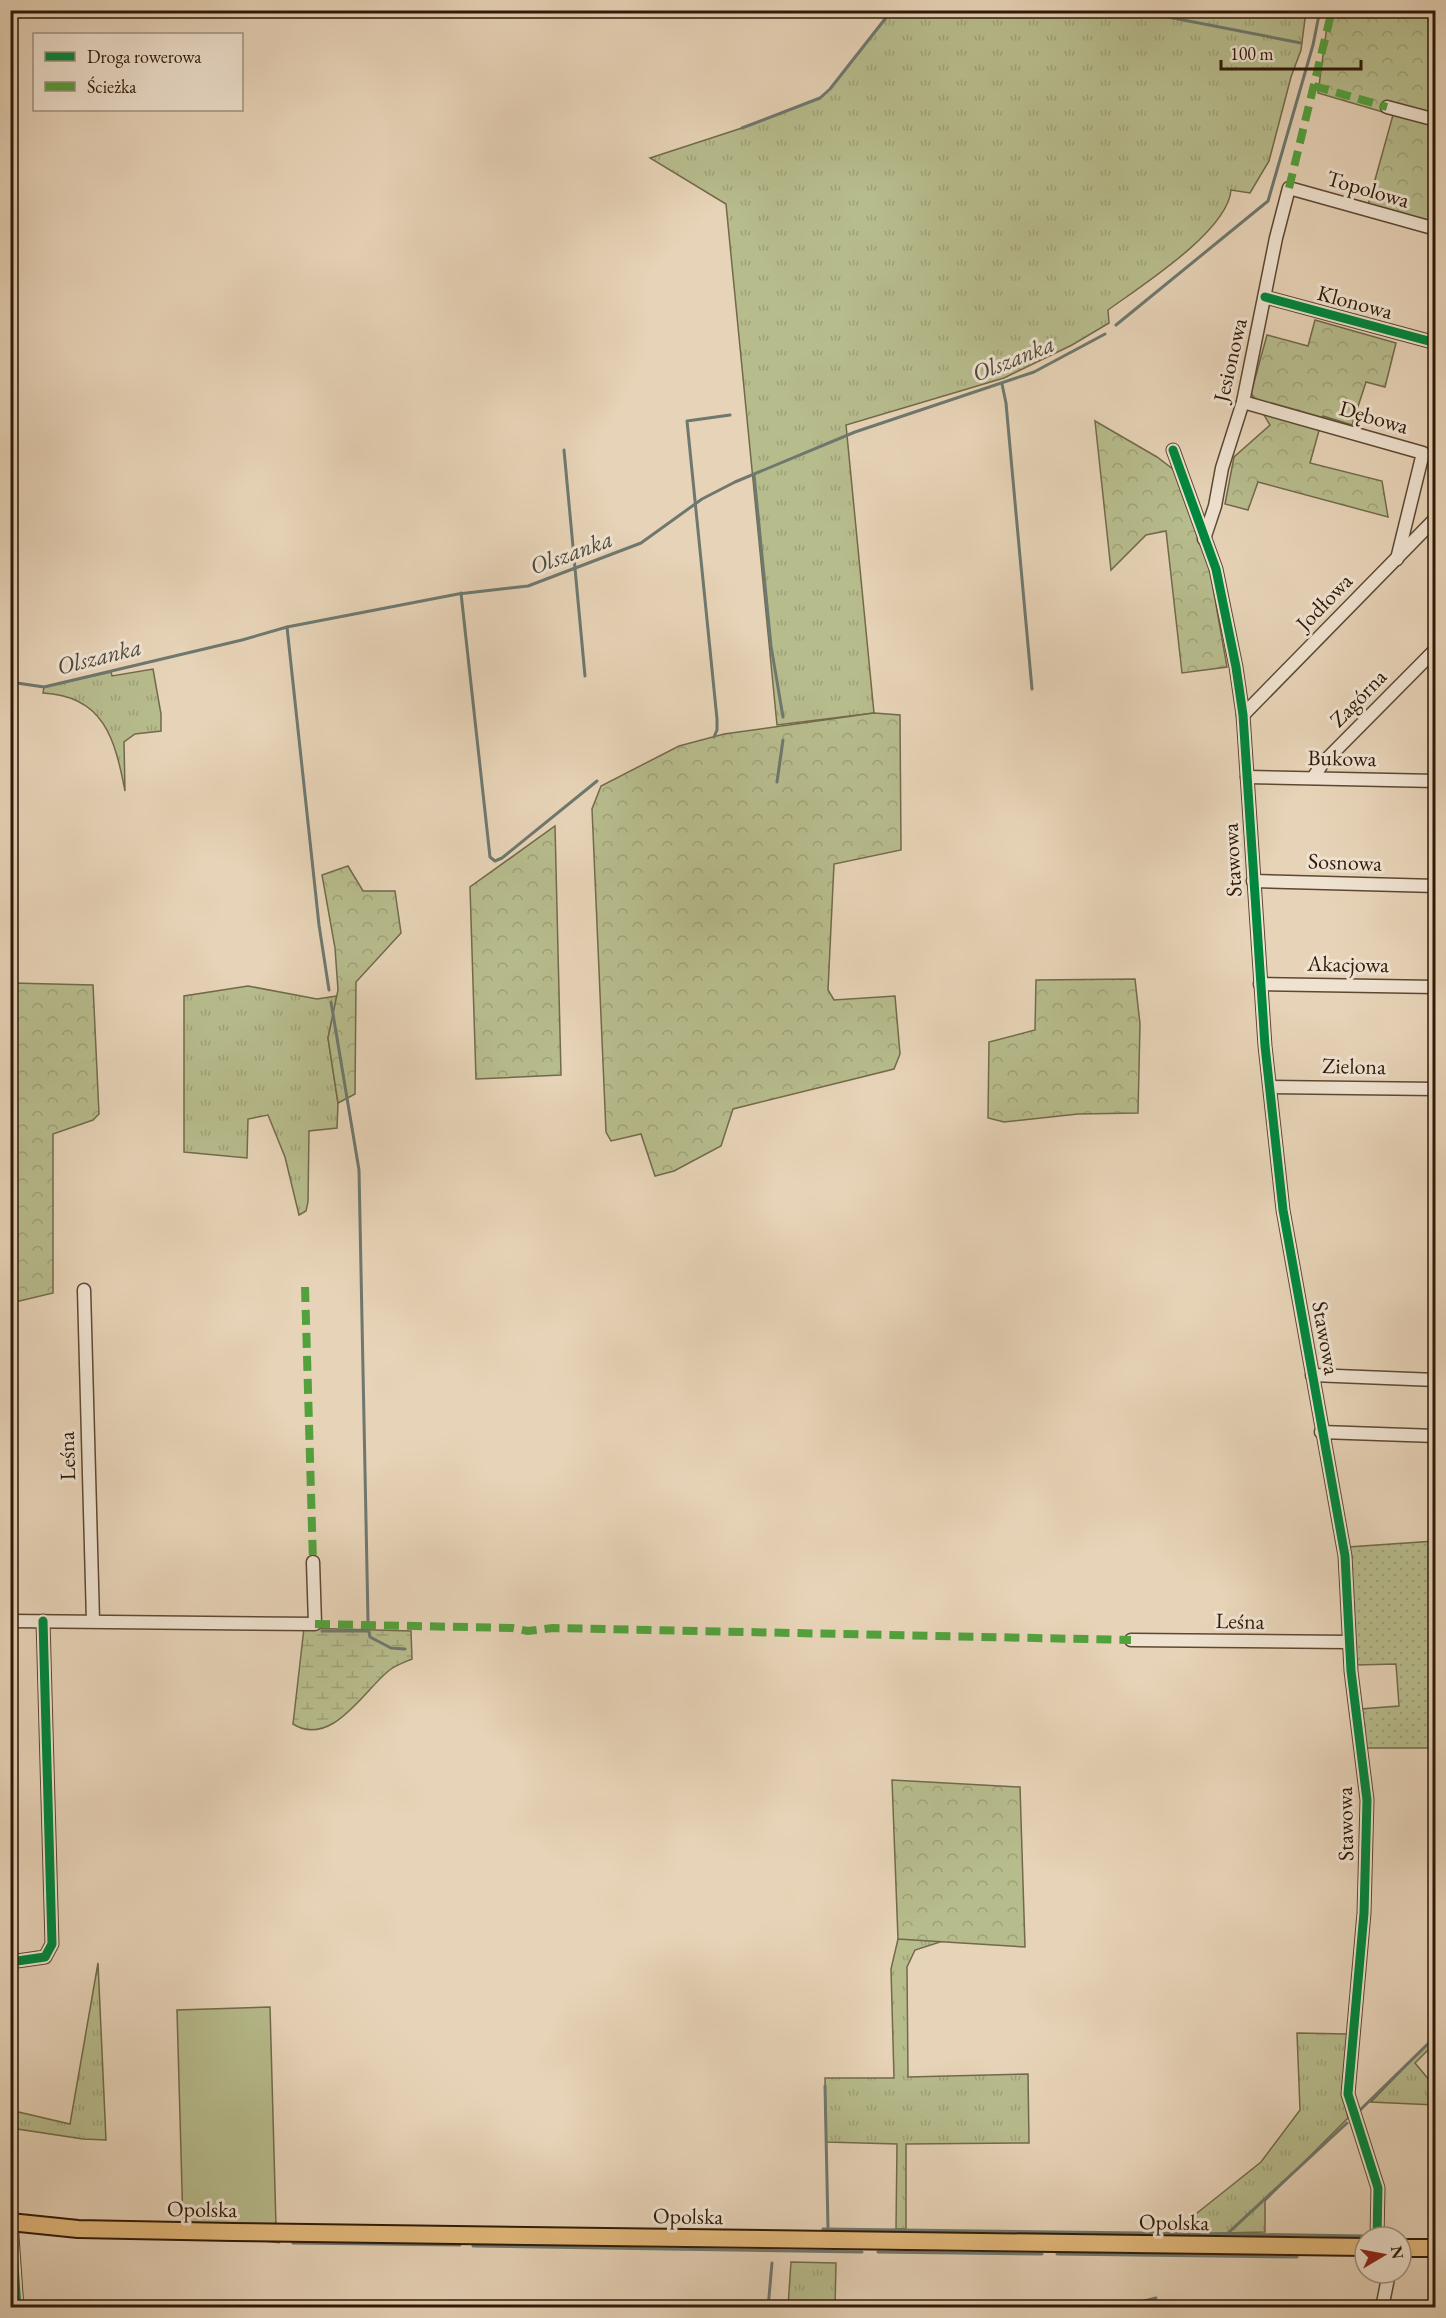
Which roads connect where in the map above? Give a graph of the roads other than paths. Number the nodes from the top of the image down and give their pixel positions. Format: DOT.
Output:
graph roads {
  1 [pos="1387,106"];
  2 [pos="1436,120"];
  3 [pos="1289,189"];
  4 [pos="1436,229"];
  5 [pos="1265,297"];
  6 [pos="1436,343"];
  7 [pos="1243,402"];
  8 [pos="1173,450"];
  9 [pos="1436,518"];
  10 [pos="1204,539"];
  11 [pos="1397,558"];
  12 [pos="1436,649"];
  13 [pos="1243,715"];
  14 [pos="1247,777"];
  15 [pos="1313,778"];
  16 [pos="1436,781"];
  17 [pos="1253,881"];
  18 [pos="1436,886"];
  19 [pos="1260,984"];
  20 [pos="1436,987"];
  21 [pos="1271,1087"];
  22 [pos="1436,1089"];
  23 [pos="84,1290"];
  24 [pos="1312,1375"];
  25 [pos="1436,1380"];
  26 [pos="1321,1432"];
  27 [pos="1436,1436"];
  28 [pos="313,1562"];
  29 [pos="10,1620"];
  30 [pos="43,1620"];
  31 [pos="93,1622"];
  32 [pos="1131,1640"];
  33 [pos="1349,1642"];
  34 [pos="10,1962"];
  35 [pos="11,2222"];
  36 [pos="1377,2225"];
  37 [pos="1353,2247"];
  38 [pos="1413,2248"];
  39 [pos="1436,2248"];
  40 [pos="1387,2285"];
  41 [pos="17,2307"];
  42 [pos="1382,2307"];
  1 -- 2 [label="street"];
  3 -- 4 [label="street, Topolowa"];
  3 -- 5 [label="street, Jesionowa"];
  5 -- 6 [label="street, Klonowa"];
  5 -- 7 [label="street, Jesionowa"];
  7 -- 10 [label="street, Jesionowa"];
  7 -- 11 [label="street, Dębowa"];
  8 -- 10 [label="street, Stawowa"];
  9 -- 11 [label="street, Jodłowa"];
  10 -- 13 [label="street, Stawowa"];
  11 -- 13 [label="street, Jodłowa"];
  12 -- 15 [label="street, Zagórna"];
  13 -- 14 [label="street, Stawowa"];
  14 -- 15 [label="street, Bukowa"];
  14 -- 17 [label="street, Stawowa"];
  15 -- 16 [label="street, Bukowa"];
  17 -- 18 [label="street, Sosnowa"];
  17 -- 19 [label="street, Stawowa"];
  19 -- 20 [label="street, Akacjowa"];
  19 -- 21 [label="street, Stawowa"];
  21 -- 22 [label="street, Zielona"];
  21 -- 24 [label="street, Stawowa"];
  23 -- 31 [label="street, Leśna"];
  24 -- 25 [label="street"];
  24 -- 26 [label="street, Stawowa"];
  26 -- 27 [label="street"];
  26 -- 33 [label="street, Stawowa"];
  28 -- 31 [label="street"];
  29 -- 30 [label="street"];
  30 -- 31 [label="street"];
  30 -- 34 [label="street"];
  32 -- 33 [label="street, Leśna"];
  33 -- 36 [label="street, Stawowa"];
  35 -- 37 [label="main road, Opolska"];
  35 -- 41 [label="street"];
  38 -- 39 [label="main road"];
  40 -- 42 [label="street"];
}
